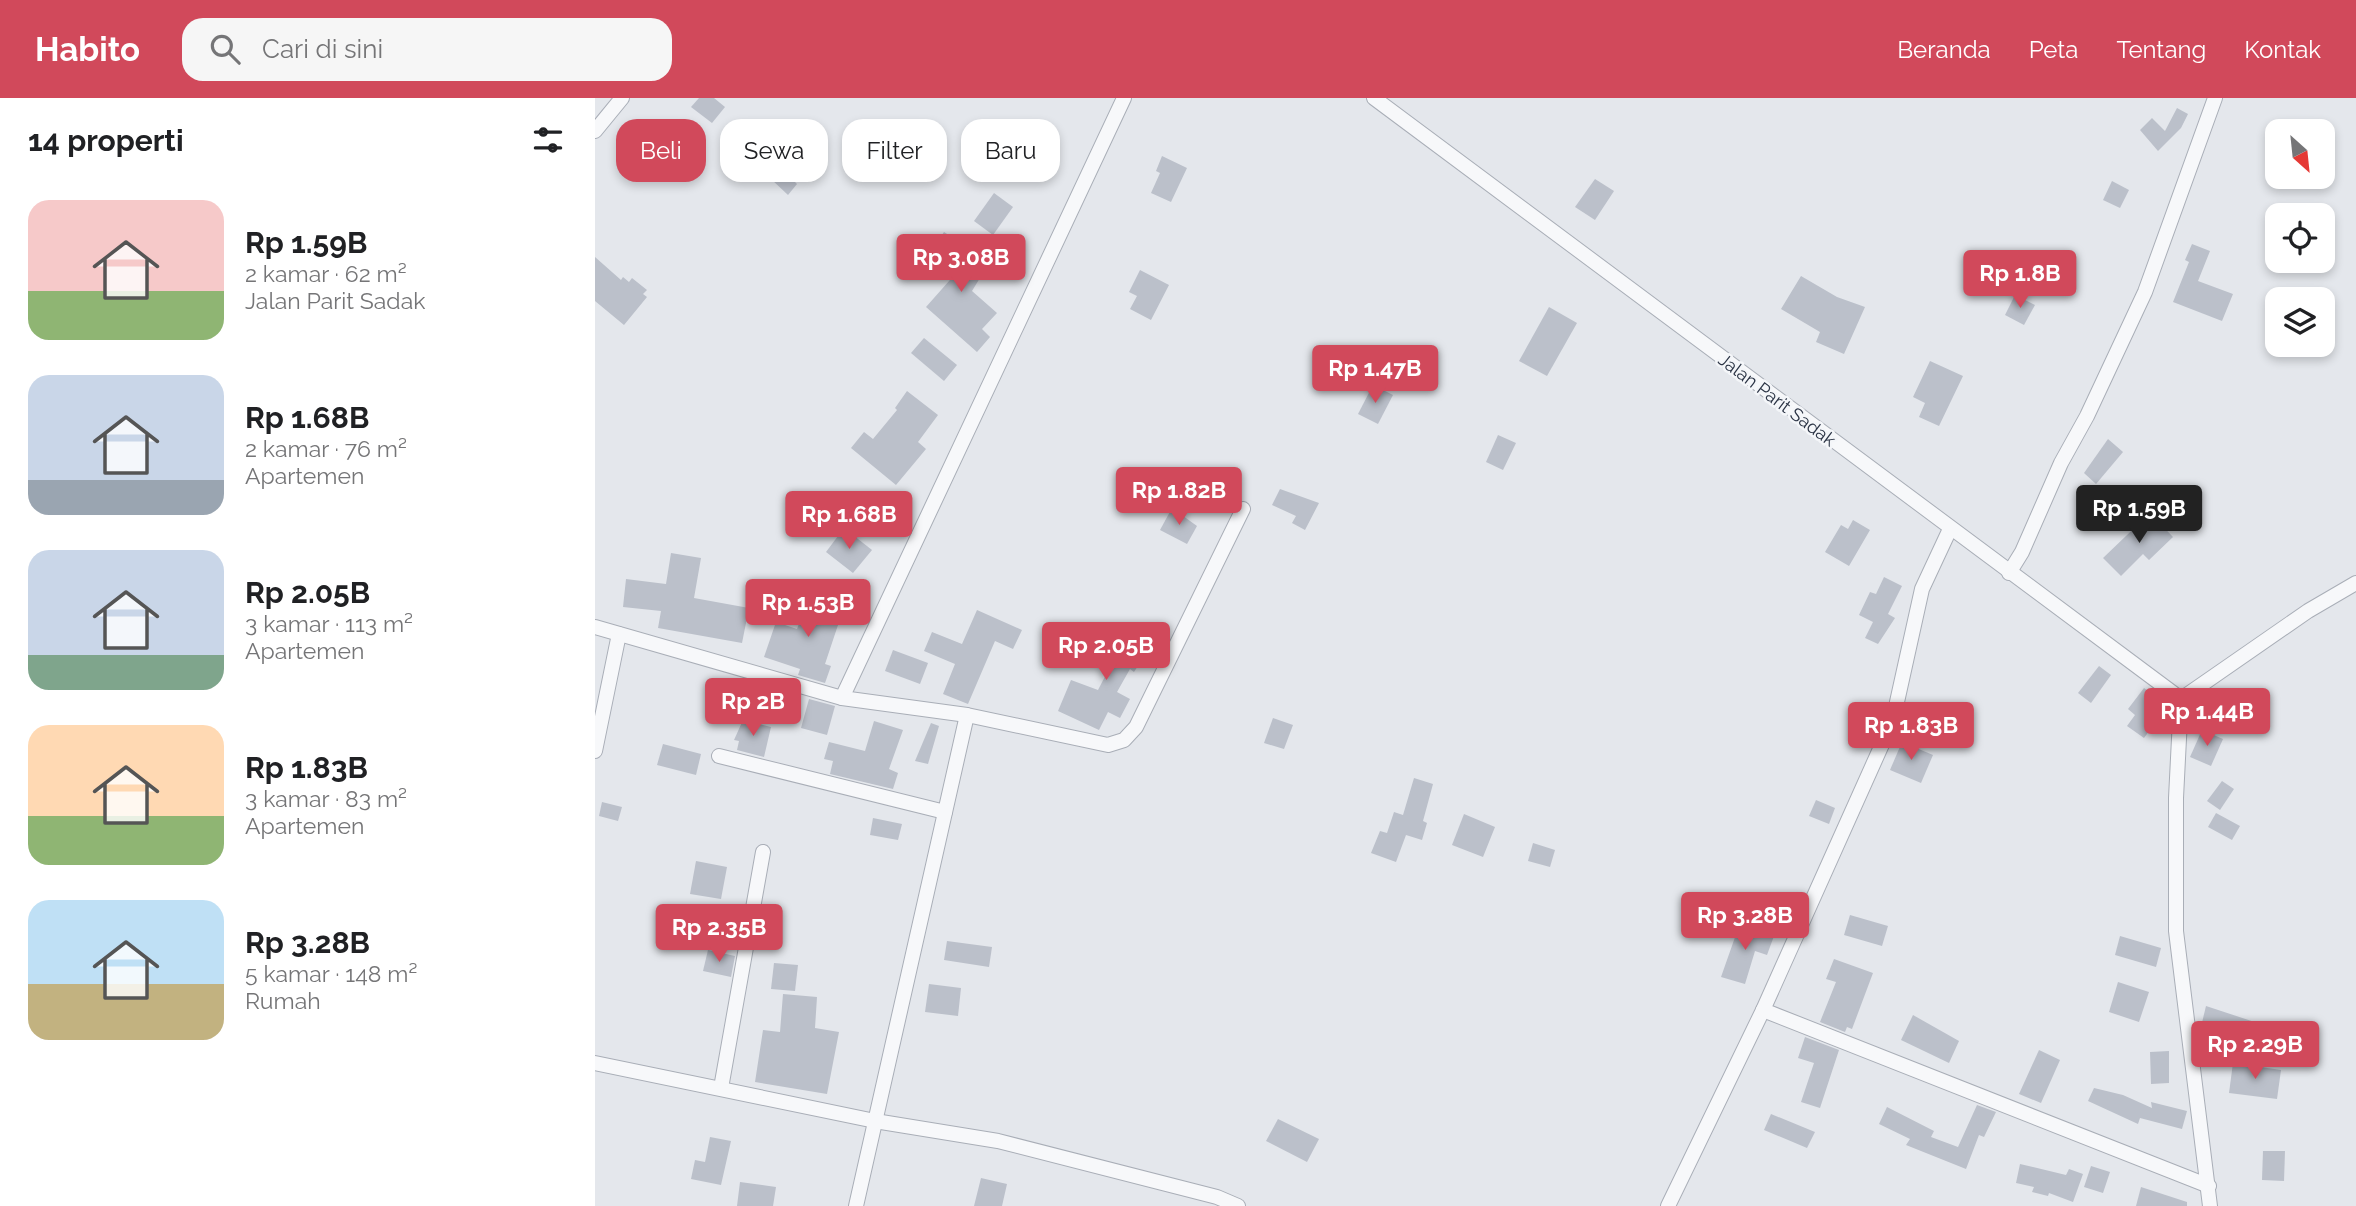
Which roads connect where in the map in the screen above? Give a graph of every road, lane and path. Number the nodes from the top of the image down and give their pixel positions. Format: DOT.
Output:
graph roads {
  1 [pos="622,98"];
  2 [pos="1124,98"];
  3 [pos="1374,98"];
  4 [pos="2215,98"];
  5 [pos="595,131"];
  6 [pos="1243,509"];
  7 [pos="1950,529"];
  8 [pos="2016,563"];
  9 [pos="2356,583"];
  10 [pos="595,627"];
  11 [pos="619,634"];
  12 [pos="842,698"];
  13 [pos="2181,699"];
  14 [pos="967,715"];
  15 [pos="595,751"];
  16 [pos="719,756"];
  17 [pos="945,812"];
  18 [pos="763,852"];
  19 [pos="1763,1010"];
  20 [pos="595,1063"];
  21 [pos="721,1087"];
  22 [pos="875,1121"];
  23 [pos="2209,1186"];
  24 [pos="856,1206"];
  25 [pos="1238,1206"];
  26 [pos="1668,1206"];
  27 [pos="2210,1206"];
  1 -- 5 [label="street"];
  2 -- 12 [label="street"];
  3 -- 7 [label="street, Jalan Parit Sadak"];
  4 -- 8 [label="street"];
  6 -- 14 [label="street"];
  7 -- 8 [label="street, Jalan Parit Sadak"];
  7 -- 19 [label="street"];
  8 -- 13 [label="street, Jalan Parit Sadak"];
  9 -- 13 [label="street"];
  10 -- 11 [label="street"];
  11 -- 12 [label="street"];
  11 -- 15 [label="street"];
  12 -- 14 [label="street"];
  13 -- 23 [label="street"];
  14 -- 17 [label="street"];
  16 -- 17 [label="street"];
  17 -- 22 [label="street"];
  18 -- 21 [label="street"];
  19 -- 23 [label="street"];
  19 -- 26 [label="street"];
  20 -- 21 [label="street"];
  21 -- 22 [label="street"];
  22 -- 24 [label="street"];
  22 -- 25 [label="street"];
  23 -- 27 [label="street"];
}
